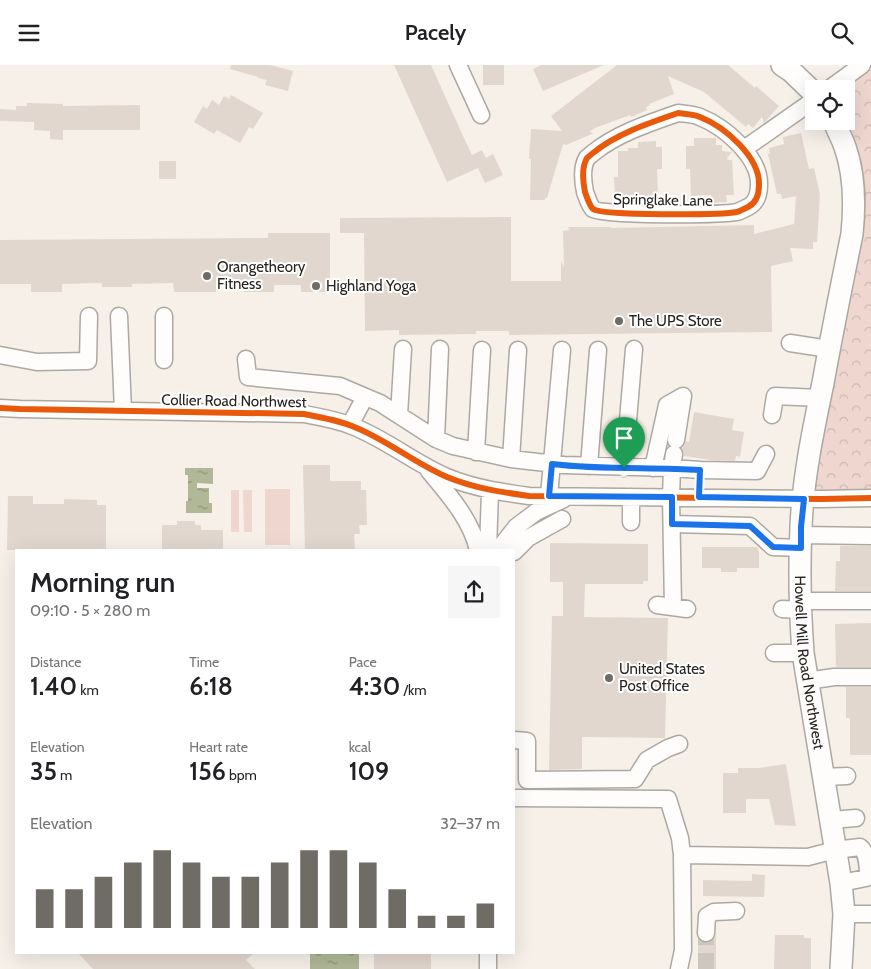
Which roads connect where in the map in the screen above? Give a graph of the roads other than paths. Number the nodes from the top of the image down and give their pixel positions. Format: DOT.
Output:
graph roads {
  1 [pos="458,65"];
  2 [pos="782,65"];
  3 [pos="857,66"];
  4 [pos="840,80"];
  5 [pos="805,84"];
  6 [pos="805,106"];
  7 [pos="481,115"];
  8 [pos="838,130"];
  9 [pos="744,149"];
  10 [pos="89,316"];
  11 [pos="119,316"];
  12 [pos="164,316"];
  13 [pos="790,343"];
  14 [pos="403,349"];
  15 [pos="440,349"];
  16 [pos="598,349"];
  17 [pos="634,349"];
  18 [pos="829,349"];
  19 [pos="482,350"];
  20 [pos="518,350"];
  21 [pos="562,350"];
  22 [pos="0,355"];
  23 [pos="246,359"];
  24 [pos="164,360"];
  25 [pos="365,397"];
  26 [pos="820,398"];
  27 [pos="0,408"];
  28 [pos="122,411"];
  29 [pos="399,415"];
  30 [pos="772,415"];
  31 [pos="350,425"];
  32 [pos="436,439"];
  33 [pos="476,452"];
  34 [pos="674,454"];
  35 [pos="766,454"];
  36 [pos="511,459"];
  37 [pos="422,464"];
  38 [pos="552,464"];
  39 [pos="589,466"];
  40 [pos="624,468"];
  41 [pos="653,468"];
  42 [pos="700,470"];
  43 [pos="490,491"];
  44 [pos="549,496"];
  45 [pos="569,497"];
  46 [pos="631,497"];
  47 [pos="672,497"];
  48 [pos="699,497"];
  49 [pos="871,498"];
  50 [pos="804,499"];
  51 [pos="562,519"];
  52 [pos="631,522"];
  53 [pos="672,524"];
  54 [pos="871,536"];
  55 [pos="801,542"];
  56 [pos="478,549"];
  57 [pos="499,549"];
  58 [pos="500,549"];
  59 [pos="501,549"];
  60 [pos="871,601"];
  61 [pos="672,607"];
  62 [pos="794,607"];
  63 [pos="774,653"];
  64 [pos="803,653"];
  65 [pos="871,677"];
  66 [pos="807,681"];
  67 [pos="515,741"];
  68 [pos="679,744"];
  69 [pos="823,777"];
  70 [pos="846,777"];
  71 [pos="515,798"];
  72 [pos="856,817"];
  73 [pos="830,820"];
  74 [pos="835,850"];
  75 [pos="682,855"];
  76 [pos="868,855"];
  77 [pos="869,877"];
  78 [pos="840,883"];
  79 [pos="736,911"];
  80 [pos="844,914"];
  81 [pos="871,914"];
  82 [pos="706,933"];
  83 [pos="488,954"];
  84 [pos="488,969"];
  85 [pos="679,969"];
  86 [pos="841,969"];
  1 -- 7 [label="street"];
  2 -- 5 [label="main road"];
  3 -- 4 [label="street"];
  6 -- 9 [label="street"];
  8 -- 18 [label="main road, Howell Mill Road Northwest"];
  9 -- 9 [label="street, Springlake Lane"];
  10 -- 22 [label="street"];
  11 -- 28 [label="street"];
  12 -- 24 [label="street"];
  13 -- 18 [label="street"];
  14 -- 29 [label="street"];
  15 -- 32 [label="street"];
  16 -- 39 [label="street"];
  17 -- 40 [label="street"];
  18 -- 26 [label="main road, Howell Mill Road Northwest"];
  19 -- 33 [label="street"];
  20 -- 36 [label="street"];
  21 -- 38 [label="street"];
  23 -- 25 [label="street"];
  25 -- 29 [label="street"];
  25 -- 31 [label="street"];
  26 -- 30 [label="street"];
  26 -- 50 [label="main road, Howell Mill Road Northwest"];
  27 -- 28 [label="street, Collier Road Northwest"];
  28 -- 31 [label="street, Collier Road Northwest"];
  29 -- 32 [label="street"];
  31 -- 37 [label="street, Collier Road Northwest"];
  32 -- 33 [label="street"];
  33 -- 36 [label="street"];
  34 -- 41 [label="street"];
  34 -- 41 [label="street"];
  34 -- 42 [label="street"];
  34 -- 47 [label="street"];
  35 -- 42 [label="street"];
  36 -- 38 [label="street"];
  37 -- 43 [label="street, Collier Road Northwest"];
  37 -- 56 [label="street"];
  38 -- 39 [label="street"];
  38 -- 44 [label="street"];
  39 -- 40 [label="street"];
  40 -- 41 [label="street"];
  42 -- 48 [label="street"];
  43 -- 44 [label="street, Collier Road Northwest"];
  43 -- 57 [label="street"];
  44 -- 45 [label="street, Collier Road Northwest"];
  45 -- 46 [label="street, Collier Road Northwest"];
  45 -- 58 [label="street"];
  46 -- 47 [label="street, Collier Road Northwest"];
  46 -- 52 [label="street"];
  47 -- 48 [label="street, Collier Road Northwest"];
  47 -- 53 [label="street"];
  48 -- 50 [label="street, Collier Road Northwest"];
  49 -- 50 [label="street, Collier Road Northwest"];
  50 -- 55 [label="main road, Howell Mill Road Northwest"];
  51 -- 59 [label="street"];
  53 -- 55 [label="street"];
  53 -- 61 [label="street"];
  54 -- 55 [label="street"];
  55 -- 62 [label="main road, Howell Mill Road Northwest"];
  60 -- 62 [label="street"];
  62 -- 64 [label="main road, Howell Mill Road Northwest"];
  63 -- 64 [label="street"];
  64 -- 66 [label="main road, Howell Mill Road Northwest"];
  65 -- 66 [label="street"];
  66 -- 69 [label="main road, Howell Mill Road Northwest"];
  67 -- 68 [label="street"];
  69 -- 70 [label="street"];
  69 -- 73 [label="main road, Howell Mill Road Northwest"];
  71 -- 75 [label="street"];
  72 -- 73 [label="street"];
  73 -- 74 [label="main road, Howell Mill Road Northwest"];
  74 -- 75 [label="street"];
  74 -- 76 [label="street"];
  74 -- 78 [label="main road, Howell Mill Road Northwest"];
  75 -- 85 [label="street"];
  76 -- 77 [label="street"];
  77 -- 78 [label="street"];
  78 -- 80 [label="main road, Howell Mill Road Northwest"];
  79 -- 82 [label="street"];
  80 -- 81 [label="street"];
  80 -- 86 [label="main road, Howell Mill Road Northwest"];
  83 -- 84 [label="street"];
}
